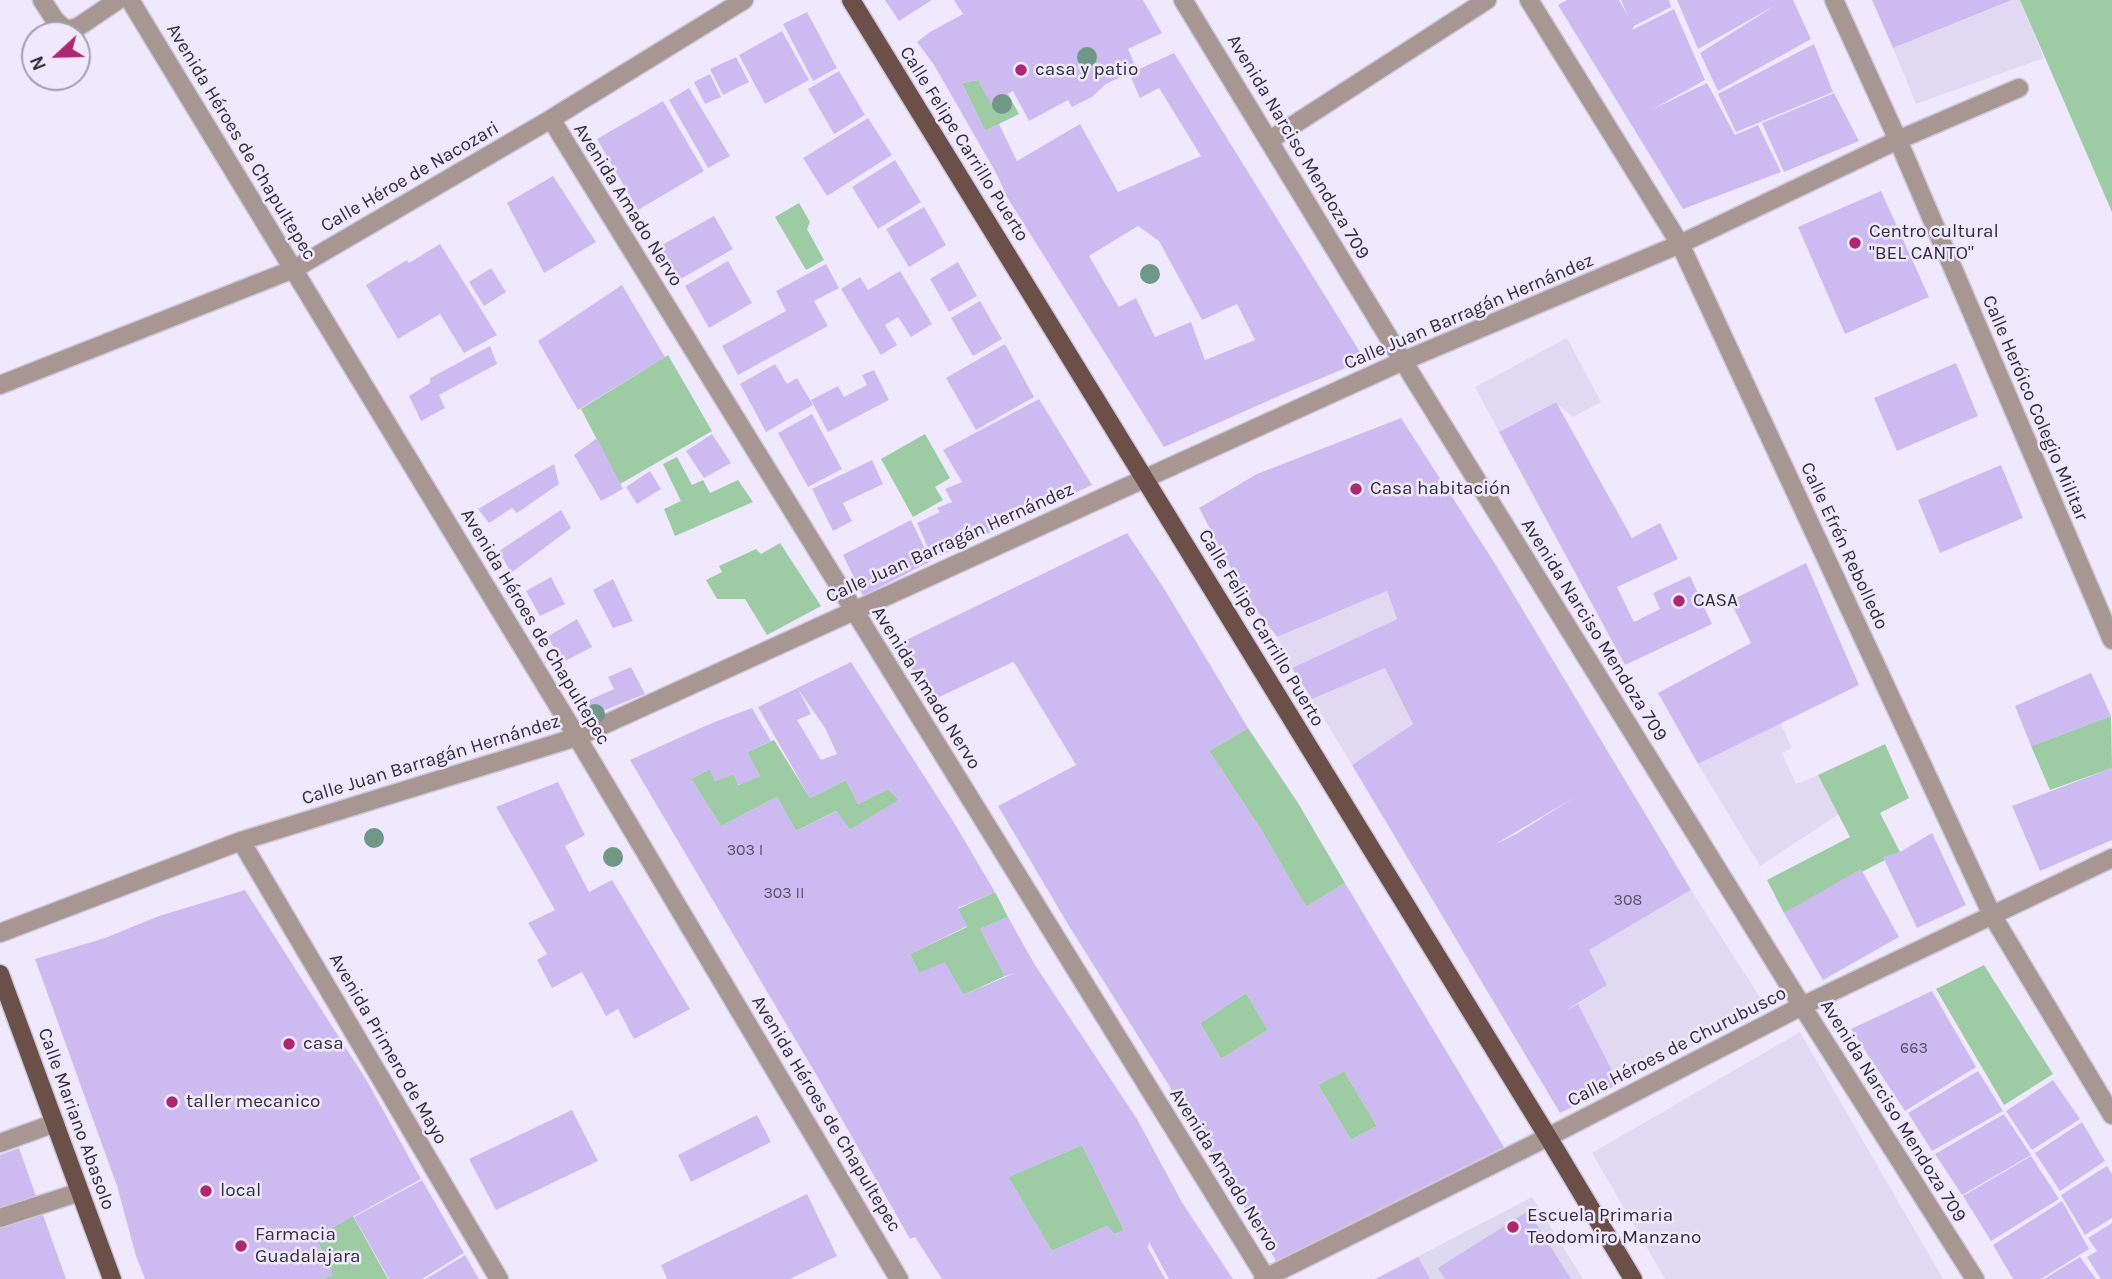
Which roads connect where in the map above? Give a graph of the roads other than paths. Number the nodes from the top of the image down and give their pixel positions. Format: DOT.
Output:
graph roads {
  1 [pos="42,0"];
  2 [pos="118,0"];
  3 [pos="130,0"];
  4 [pos="744,0"];
  5 [pos="851,0"];
  6 [pos="1183,0"];
  7 [pos="1487,0"];
  8 [pos="1529,0"];
  9 [pos="1834,0"];
  10 [pos="2019,88"];
  11 [pos="551,119"];
  12 [pos="1270,139"];
  13 [pos="1898,140"];
  14 [pos="1680,244"];
  15 [pos="294,269"];
  16 [pos="1403,361"];
  17 [pos="0,385"];
  18 [pos="1145,478"];
  19 [pos="853,610"];
  20 [pos="2112,640"];
  21 [pos="577,737"];
  22 [pos="241,841"];
  23 [pos="2112,858"];
  24 [pos="1992,915"];
  25 [pos="0,933"];
  26 [pos="0,974"];
  27 [pos="1802,1006"];
  28 [pos="2112,1115"];
  29 [pos="55,1124"];
  30 [pos="1548,1137"];
  31 [pos="0,1143"];
  32 [pos="80,1192"];
  33 [pos="0,1218"];
  34 [pos="1265,1278"];
  35 [pos="113,1279"];
  36 [pos="499,1279"];
  37 [pos="899,1279"];
  38 [pos="1633,1279"];
  39 [pos="1975,1279"];
  1 -- 2 [label="street"];
  3 -- 15 [label="street, Avenida Héroes de Chapultepec"];
  4 -- 11 [label="street, Calle Héroe de Nacozari"];
  5 -- 18 [label="main road, Calle Felipe Carrillo Puerto"];
  6 -- 12 [label="street, Avenida Narciso Mendoza 709"];
  7 -- 12 [label="street"];
  8 -- 14 [label="street, Calle Efrén Rebolledo"];
  9 -- 13 [label="street, Calle Heróico Colegio Militar"];
  10 -- 13 [label="street, Calle Juan Barragán Hernández"];
  11 -- 15 [label="street, Calle Héroe de Nacozari"];
  11 -- 19 [label="street, Avenida Amado Nervo"];
  12 -- 16 [label="street, Avenida Narciso Mendoza 709"];
  13 -- 14 [label="street, Calle Juan Barragán Hernández"];
  13 -- 20 [label="street, Calle Heróico Colegio Militar"];
  14 -- 16 [label="street, Calle Juan Barragán Hernández"];
  14 -- 24 [label="street, Calle Efrén Rebolledo"];
  15 -- 17 [label="street, Calle Héroe de Nacozari"];
  15 -- 21 [label="street, Avenida Héroes de Chapultepec"];
  16 -- 18 [label="street, Calle Juan Barragán Hernández"];
  16 -- 27 [label="street, Avenida Narciso Mendoza 709"];
  18 -- 19 [label="street, Calle Juan Barragán Hernández"];
  18 -- 30 [label="main road, Calle Felipe Carrillo Puerto"];
  19 -- 21 [label="street, Calle Juan Barragán Hernández"];
  19 -- 34 [label="street, Avenida Amado Nervo"];
  21 -- 22 [label="street, Calle Juan Barragán Hernández"];
  21 -- 37 [label="street, Avenida Héroes de Chapultepec"];
  22 -- 25 [label="street, Calle Juan Barragán Hernández"];
  22 -- 36 [label="street, Avenida Primero de Mayo"];
  23 -- 24 [label="street, Calle Héroes de Churubusco"];
  24 -- 27 [label="street, Calle Héroes de Churubusco"];
  24 -- 28 [label="street, Calle Efrén Rebolledo"];
  26 -- 29 [label="main road, Calle Mariano Abasolo"];
  27 -- 30 [label="street, Calle Héroes de Churubusco"];
  27 -- 39 [label="street, Avenida Narciso Mendoza 709"];
  29 -- 31 [label="street"];
  29 -- 32 [label="main road, Calle Mariano Abasolo"];
  30 -- 34 [label="street, Calle Héroes de Churubusco"];
  30 -- 38 [label="main road, Calle Felipe Carrillo Puerto"];
  32 -- 33 [label="street"];
  32 -- 35 [label="main road, Calle Mariano Abasolo"];
}
